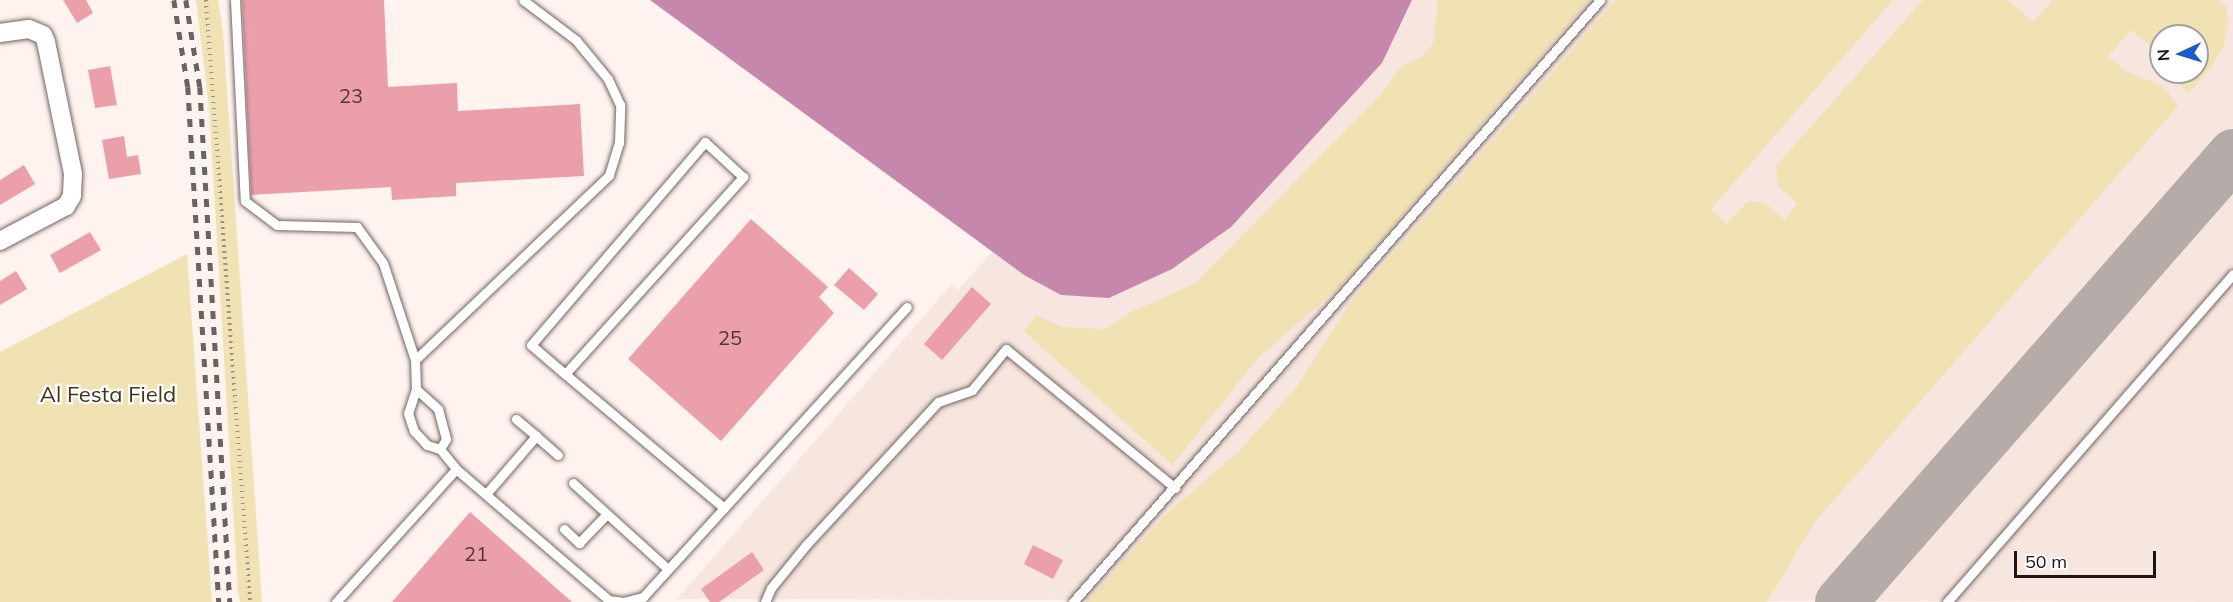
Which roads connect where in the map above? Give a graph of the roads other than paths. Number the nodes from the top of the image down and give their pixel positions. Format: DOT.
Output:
graph roads {
  1 [pos="235,0"];
  2 [pos="523,0"];
  3 [pos="1600,0"];
  4 [pos="0,33"];
  5 [pos="0,241"];
  6 [pos="2233,274"];
  7 [pos="907,307"];
  8 [pos="415,360"];
  9 [pos="565,374"];
  10 [pos="416,390"];
  11 [pos="516,419"];
  12 [pos="536,436"];
  13 [pos="440,449"];
  14 [pos="558,454"];
  15 [pos="456,469"];
  16 [pos="573,483"];
  17 [pos="1175,488"];
  18 [pos="486,494"];
  19 [pos="724,508"];
  20 [pos="607,514"];
  21 [pos="564,529"];
  22 [pos="668,569"];
  23 [pos="608,601"];
  24 [pos="336,602"];
  25 [pos="765,602"];
  26 [pos="1072,602"];
  27 [pos="1947,602"];
  1 -- 8 [label="lane"];
  2 -- 8 [label="lane"];
  3 -- 17 [label="lane"];
  4 -- 5 [label="street"];
  6 -- 27 [label="lane"];
  7 -- 19 [label="lane"];
  8 -- 10 [label="lane"];
  9 -- 9 [label="lane"];
  9 -- 19 [label="lane"];
  10 -- 13 [label="lane"];
  10 -- 13 [label="lane"];
  11 -- 12 [label="lane"];
  12 -- 14 [label="lane"];
  12 -- 18 [label="lane"];
  13 -- 15 [label="lane"];
  15 -- 18 [label="lane"];
  15 -- 24 [label="lane"];
  16 -- 20 [label="lane"];
  17 -- 25 [label="lane"];
  17 -- 26 [label="lane"];
  18 -- 23 [label="lane"];
  19 -- 22 [label="lane"];
  20 -- 21 [label="lane"];
  20 -- 22 [label="lane"];
  22 -- 23 [label="lane"];
}
